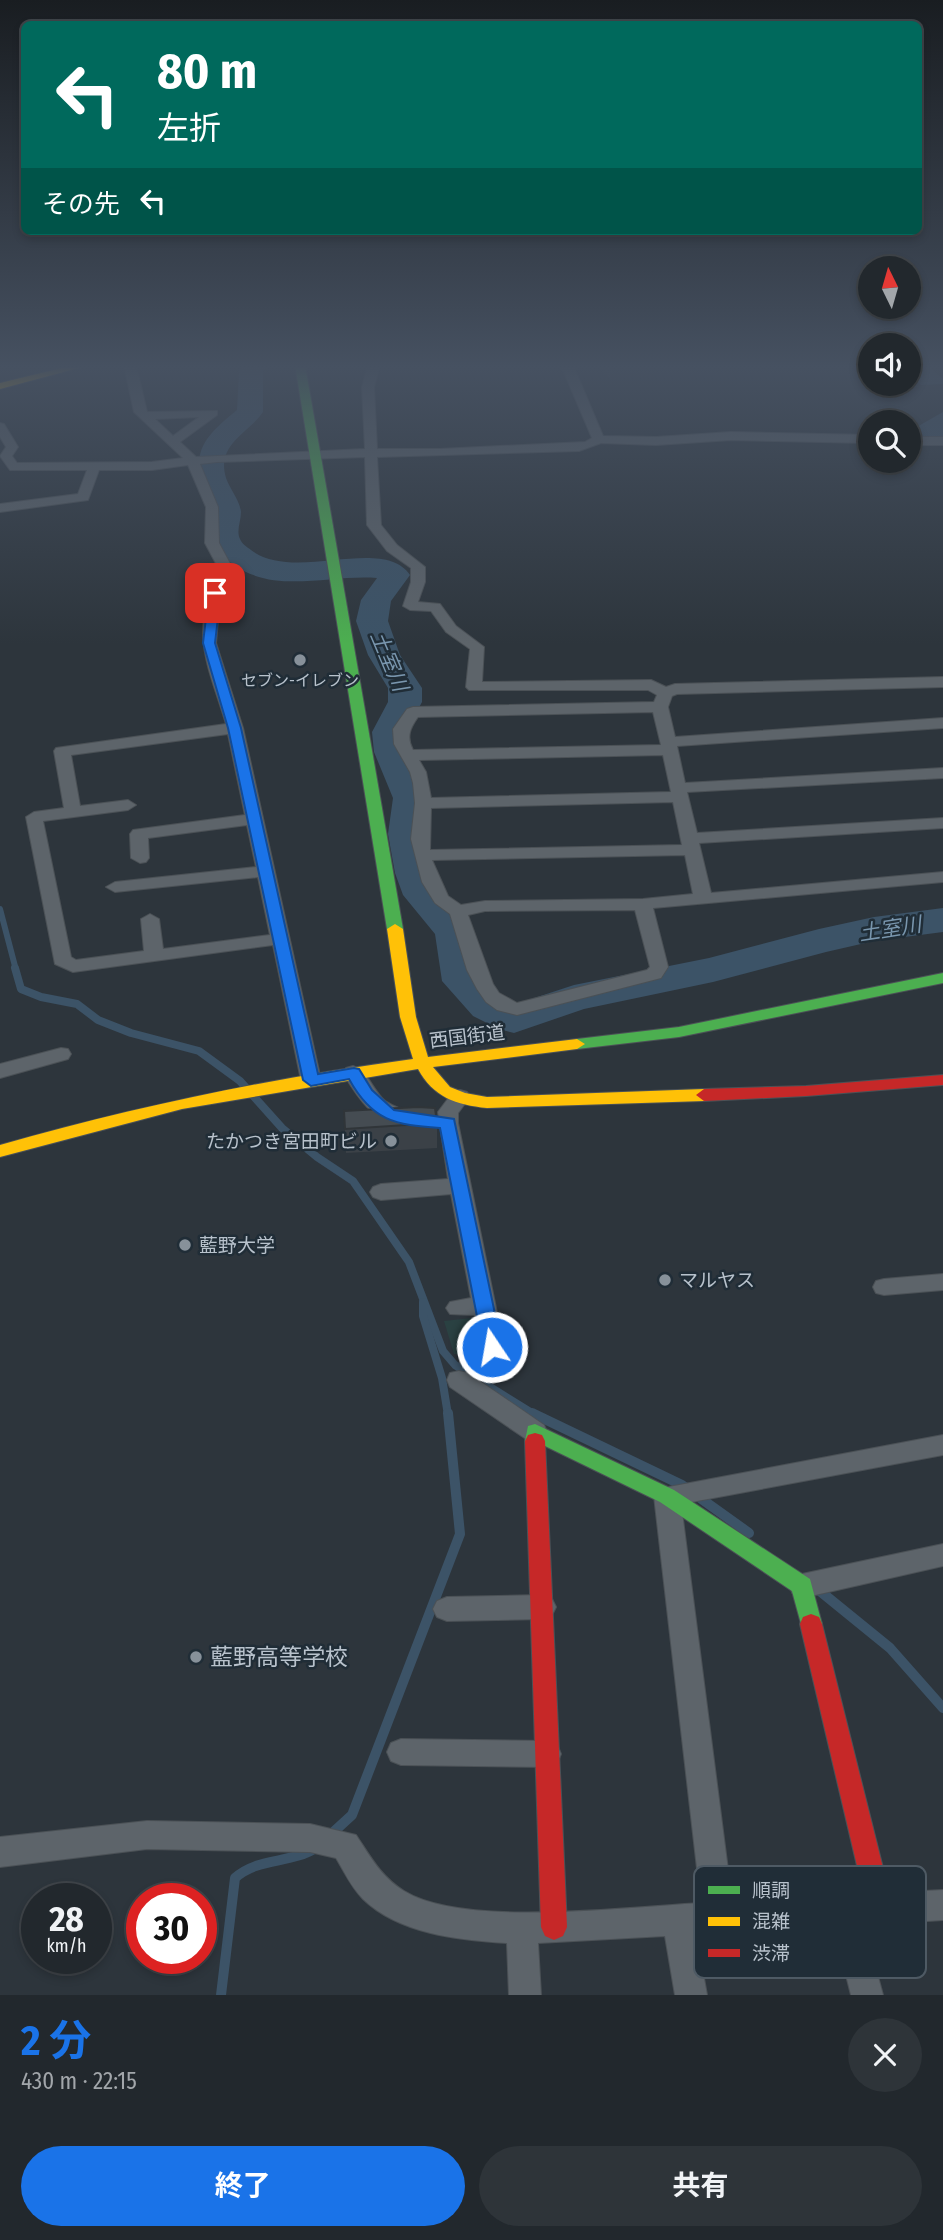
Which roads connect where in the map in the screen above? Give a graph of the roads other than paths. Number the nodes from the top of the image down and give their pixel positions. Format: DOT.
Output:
graph roads {
  1 [pos="8,458"];
  2 [pos="225,458"];
  3 [pos="316,458"];
  4 [pos="372,458"];
  5 [pos="192,460"];
  6 [pos="94,466"];
  7 [pos="0,508"];
  8 [pos="942,684"];
  9 [pos="662,700"];
  10 [pos="943,723"];
  11 [pos="235,728"];
  12 [pos="668,746"];
  13 [pos="408,755"];
  14 [pos="943,773"];
  15 [pos="678,793"];
  16 [pos="423,803"];
  17 [pos="128,804"];
  18 [pos="73,811"];
  19 [pos="256,818"];
  20 [pos="943,823"];
  21 [pos="690,845"];
  22 [pos="422,855"];
  23 [pos="140,858"];
  24 [pos="267,871"];
  25 [pos="943,877"];
  26 [pos="115,887"];
  27 [pos="703,899"];
  28 [pos="643,904"];
  29 [pos="458,911"];
  30 [pos="150,919"];
  31 [pos="279,939"];
  32 [pos="153,956"];
  33 [pos="943,978"];
  34 [pos="61,1054"];
  35 [pos="420,1063"];
  36 [pos="0,1071"];
  37 [pos="354,1073"];
  38 [pos="311,1080"];
  39 [pos="943,1080"];
  40 [pos="460,1097"];
  41 [pos="448,1123"];
  42 [pos="0,1151"];
  43 [pos="460,1186"];
  44 [pos="381,1192"];
  45 [pos="943,1282"];
  46 [pos="884,1287"];
  47 [pos="484,1306"];
  48 [pos="458,1308"];
  49 [pos="492,1347"];
  50 [pos="459,1380"];
  51 [pos="535,1432"];
  52 [pos="943,1445"];
  53 [pos="667,1496"];
  54 [pos="943,1555"];
  55 [pos="802,1586"];
  56 [pos="542,1607"];
  57 [pos="447,1609"];
  58 [pos="401,1752"];
  59 [pos="547,1754"];
  60 [pos="0,1852"];
  61 [pos="712,1866"];
  62 [pos="870,1866"];
  63 [pos="694,1919"];
  64 [pos="678,1920"];
  65 [pos="554,1927"];
  66 [pos="522,1928"];
  67 [pos="863,1978"];
  68 [pos="525,1995"];
  69 [pos="691,1995"];
  70 [pos="867,1995"];
  1 -- 6 [label="street"];
  2 -- 5 [label="street"];
  3 -- 35 [label="street"];
  4 -- 9 [label="street"];
  5 -- 6 [label="street"];
  5 -- 11 [label="street"];
  6 -- 7 [label="street"];
  8 -- 9 [label="street"];
  9 -- 12 [label="street"];
  9 -- 13 [label="street"];
  10 -- 12 [label="street"];
  11 -- 18 [label="street"];
  11 -- 19 [label="street"];
  12 -- 13 [label="street"];
  12 -- 15 [label="street"];
  13 -- 16 [label="street"];
  14 -- 15 [label="street"];
  15 -- 16 [label="street"];
  15 -- 21 [label="street"];
  16 -- 22 [label="street"];
  17 -- 18 [label="street"];
  18 -- 32 [label="street"];
  19 -- 23 [label="street"];
  19 -- 24 [label="street"];
  20 -- 21 [label="street"];
  21 -- 22 [label="street"];
  21 -- 27 [label="street"];
  22 -- 29 [label="street"];
  24 -- 26 [label="street"];
  24 -- 31 [label="street"];
  25 -- 27 [label="street"];
  27 -- 28 [label="street"];
  28 -- 29 [label="street"];
  28 -- 29 [label="street"];
  30 -- 32 [label="street"];
  31 -- 32 [label="street"];
  31 -- 38 [label="street"];
  33 -- 35 [label="street, 西国街道"];
  34 -- 36 [label="street"];
  35 -- 37 [label="street, 西国街道"];
  35 -- 40 [label="street"];
  37 -- 38 [label="street, 西国街道"];
  37 -- 41 [label="street"];
  38 -- 42 [label="street, 西国街道"];
  39 -- 40 [label="street"];
  40 -- 41 [label="street"];
  41 -- 43 [label="street"];
  43 -- 44 [label="street"];
  43 -- 47 [label="street"];
  45 -- 46 [label="street"];
  47 -- 48 [label="street"];
  47 -- 49 [label="street"];
  50 -- 51 [label="street"];
  51 -- 53 [label="street"];
  51 -- 56 [label="street"];
  52 -- 53 [label="street"];
  53 -- 55 [label="street"];
  53 -- 61 [label="street"];
  54 -- 55 [label="street"];
  55 -- 62 [label="street"];
  56 -- 57 [label="street"];
  56 -- 59 [label="street"];
  58 -- 59 [label="street"];
  59 -- 65 [label="street"];
  60 -- 66 [label="street"];
  63 -- 64 [label="street"];
  64 -- 65 [label="street"];
  64 -- 69 [label="street"];
  65 -- 66 [label="street"];
  66 -- 68 [label="street"];
  67 -- 70 [label="street"];
}
